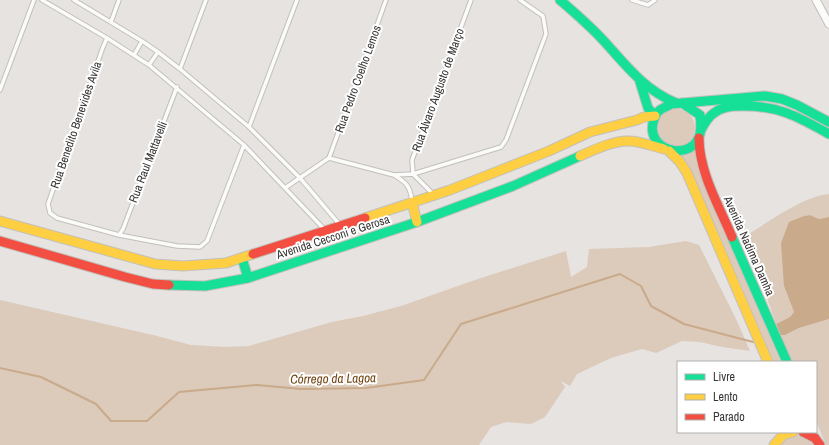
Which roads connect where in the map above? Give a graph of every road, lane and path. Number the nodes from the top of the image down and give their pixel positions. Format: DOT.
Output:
graph roads {
  1 [pos="34,0"];
  2 [pos="42,0"];
  3 [pos="74,0"];
  4 [pos="119,0"];
  5 [pos="206,0"];
  6 [pos="297,0"];
  7 [pos="386,0"];
  8 [pos="471,0"];
  9 [pos="520,0"];
  10 [pos="560,0"];
  11 [pos="632,0"];
  12 [pos="655,0"];
  13 [pos="816,0"];
  14 [pos="111,22"];
  15 [pos="829,24"];
  16 [pos="108,38"];
  17 [pos="142,41"];
  18 [pos="158,52"];
  19 [pos="134,55"];
  20 [pos="149,65"];
  21 [pos="180,69"];
  22 [pos="640,82"];
  23 [pos="177,87"];
  24 [pos="0,90"];
  25 [pos="679,103"];
  26 [pos="646,113"];
  27 [pos="655,116"];
  28 [pos="829,122"];
  29 [pos="249,127"];
  30 [pos="700,134"];
  31 [pos="829,134"];
  32 [pos="244,145"];
  33 [pos="666,150"];
  34 [pos="329,158"];
  35 [pos="413,174"];
  36 [pos="394,175"];
  37 [pos="300,178"];
  38 [pos="285,188"];
  39 [pos="435,195"];
  40 [pos="412,202"];
  41 [pos="0,221"];
  42 [pos="417,222"];
  43 [pos="341,226"];
  44 [pos="326,231"];
  45 [pos="119,235"];
  46 [pos="0,241"];
  47 [pos="242,258"];
  48 [pos="248,278"];
  49 [pos="768,361"];
  50 [pos="787,361"];
  51 [pos="784,433"];
  52 [pos="806,433"];
  53 [pos="815,433"];
  54 [pos="819,444"];
  55 [pos="774,445"];
  1 -- 24 [label="lane"];
  2 -- 16 [label="lane"];
  3 -- 14 [label="lane"];
  4 -- 14 [label="lane"];
  5 -- 21 [label="lane"];
  6 -- 29 [label="lane"];
  7 -- 34 [label="lane, Rua Pedro Coelho Lemos"];
  8 -- 35 [label="lane, Rua Álvaro Augusto de Março"];
  9 -- 35 [label="lane"];
  10 -- 22 [label="street"];
  11 -- 12 [label="lane"];
  13 -- 15 [label="street"];
  14 -- 17 [label="lane"];
  16 -- 19 [label="lane"];
  16 -- 45 [label="lane, Rua Benedito Benevides Avila"];
  17 -- 18 [label="lane"];
  17 -- 19 [label="lane"];
  18 -- 20 [label="lane"];
  18 -- 21 [label="lane"];
  19 -- 20 [label="lane"];
  20 -- 23 [label="lane"];
  21 -- 29 [label="lane"];
  22 -- 25 [label="street"];
  22 -- 26 [label="street"];
  23 -- 32 [label="lane"];
  23 -- 45 [label="lane, Rua Raul Mattavelli"];
  25 -- 27 [label="street"];
  25 -- 28 [label="street"];
  25 -- 30 [label="street"];
  26 -- 27 [label="street, Avenida Cecconi e Gerosa"];
  26 -- 39 [label="street, Avenida Cecconi e Gerosa"];
  27 -- 33 [label="street"];
  29 -- 37 [label="lane"];
  30 -- 31 [label="street"];
  30 -- 33 [label="street"];
  30 -- 50 [label="street, Avenida Nadima Damha"];
  32 -- 38 [label="lane"];
  32 -- 45 [label="lane"];
  33 -- 42 [label="street, Avenida Cecconi e Gerosa"];
  33 -- 49 [label="street"];
  34 -- 36 [label="lane"];
  34 -- 37 [label="lane"];
  35 -- 36 [label="lane"];
  35 -- 39 [label="lane"];
  36 -- 40 [label="lane"];
  37 -- 38 [label="lane"];
  37 -- 43 [label="lane"];
  38 -- 44 [label="lane"];
  39 -- 40 [label="street, Avenida Cecconi e Gerosa"];
  40 -- 42 [label="street"];
  40 -- 43 [label="street, Avenida Cecconi e Gerosa"];
  41 -- 47 [label="street, Avenida Cecconi e Gerosa"];
  42 -- 48 [label="street, Avenida Cecconi e Gerosa"];
  43 -- 44 [label="street, Avenida Cecconi e Gerosa"];
  44 -- 47 [label="street, Avenida Cecconi e Gerosa"];
  46 -- 48 [label="street, Avenida Cecconi e Gerosa"];
  47 -- 48 [label="street"];
  51 -- 55 [label="street"];
  52 -- 54 [label="street"];
  53 -- 54 [label="street"];
}
